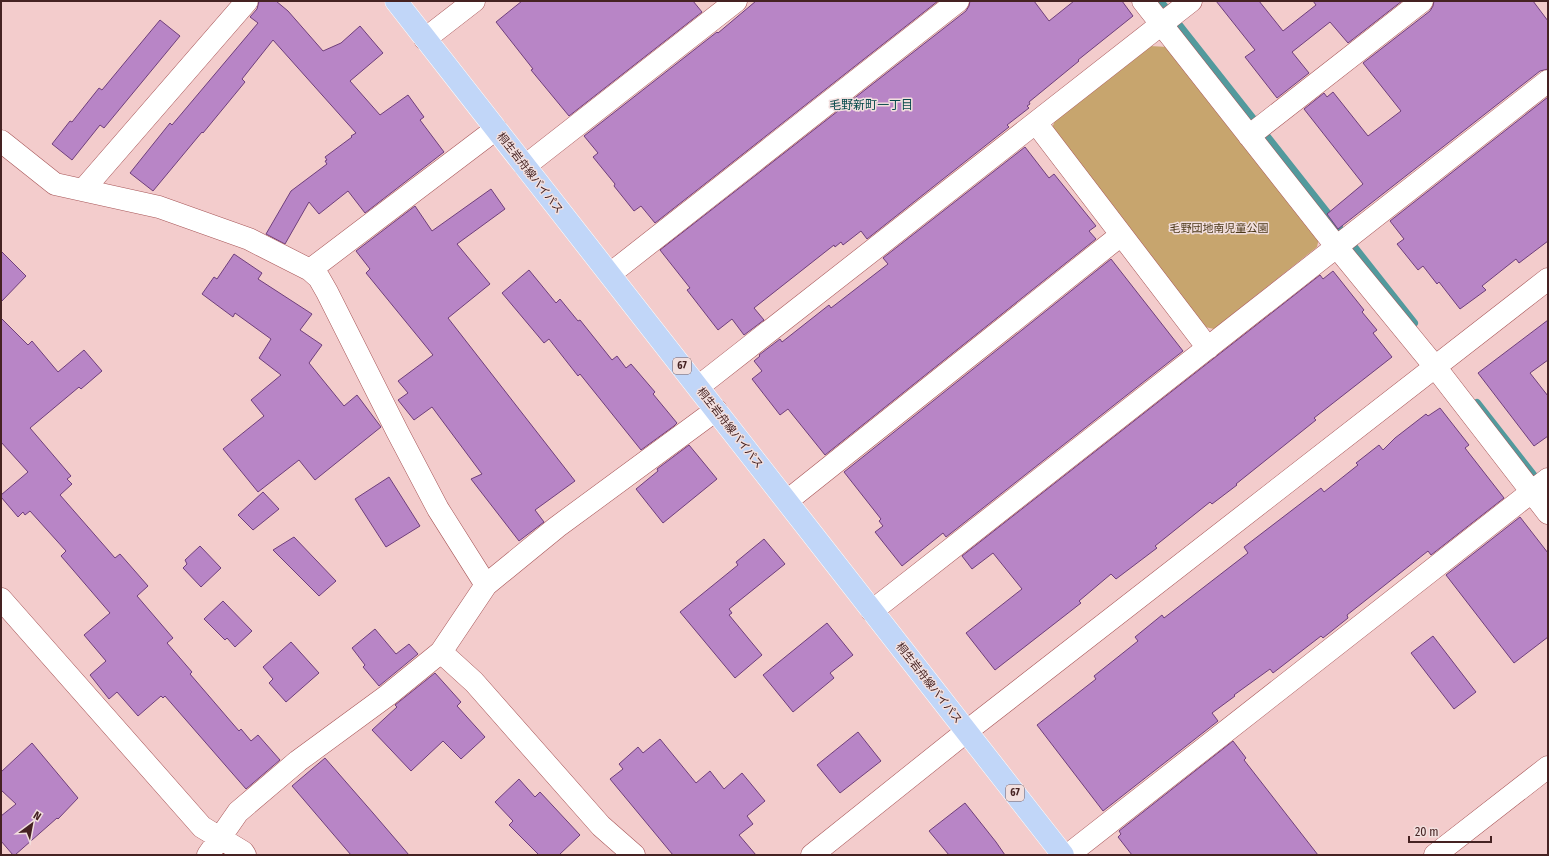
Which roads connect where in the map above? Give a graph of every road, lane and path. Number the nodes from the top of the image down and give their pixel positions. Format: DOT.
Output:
graph roads {
  1 [pos="248,1"];
  2 [pos="396,1"];
  3 [pos="474,1"];
  4 [pos="736,1"];
  5 [pos="958,1"];
  6 [pos="1143,1"];
  7 [pos="1191,1"];
  8 [pos="1422,1"];
  9 [pos="1161,24"];
  10 [pos="425,39"];
  11 [pos="1548,82"];
  12 [pos="1036,123"];
  13 [pos="496,129"];
  14 [pos="1249,136"];
  15 [pos="1,142"];
  16 [pos="526,166"];
  17 [pos="83,190"];
  18 [pos="1121,235"];
  19 [pos="1336,246"];
  20 [pos="310,270"];
  21 [pos="610,274"];
  22 [pos="1548,279"];
  23 [pos="1208,348"];
  24 [pos="1436,368"];
  25 [pos="698,387"];
  26 [pos="716,410"];
  27 [pos="1540,485"];
  28 [pos="786,502"];
  29 [pos="1548,513"];
  30 [pos="486,585"];
  31 [pos="1,599"];
  32 [pos="872,611"];
  33 [pos="441,652"];
  34 [pos="967,731"];
  35 [pos="1548,767"];
  36 [pos="214,847"];
  37 [pos="245,855"];
  38 [pos="634,855"];
  39 [pos="812,855"];
  40 [pos="1063,855"];
  41 [pos="1068,855"];
  42 [pos="1435,855"];
  1 -- 17 [label="street"];
  2 -- 10 [label="main road, 桐生岩舟線バイパス / 67"];
  3 -- 10 [label="street"];
  4 -- 16 [label="street"];
  5 -- 21 [label="street"];
  6 -- 9 [label="street"];
  7 -- 9 [label="street"];
  8 -- 14 [label="street"];
  9 -- 12 [label="street"];
  9 -- 14 [label="street"];
  10 -- 13 [label="main road, 桐生岩舟線バイパス / 67"];
  11 -- 19 [label="street"];
  12 -- 18 [label="street"];
  12 -- 25 [label="street"];
  13 -- 16 [label="main road, 桐生岩舟線バイパス / 67"];
  13 -- 20 [label="street"];
  14 -- 19 [label="street"];
  15 -- 17 [label="street"];
  16 -- 21 [label="main road, 桐生岩舟線バイパス / 67"];
  17 -- 20 [label="street"];
  18 -- 23 [label="street"];
  18 -- 28 [label="street"];
  19 -- 23 [label="street"];
  19 -- 24 [label="street"];
  20 -- 30 [label="street"];
  21 -- 25 [label="main road, 桐生岩舟線バイパス / 67"];
  22 -- 24 [label="street"];
  23 -- 32 [label="street"];
  24 -- 27 [label="street"];
  24 -- 34 [label="street"];
  25 -- 26 [label="main road, 桐生岩舟線バイパス / 67"];
  26 -- 28 [label="main road, 桐生岩舟線バイパス / 67"];
  26 -- 30 [label="street"];
  27 -- 29 [label="street"];
  27 -- 41 [label="street"];
  28 -- 32 [label="main road, 桐生岩舟線バイパス / 67"];
  30 -- 33 [label="street"];
  31 -- 36 [label="street"];
  32 -- 34 [label="main road, 桐生岩舟線バイパス / 67"];
  33 -- 36 [label="street"];
  33 -- 38 [label="street"];
  34 -- 39 [label="street"];
  34 -- 40 [label="main road, 桐生岩舟線バイパス / 67"];
  35 -- 42 [label="street"];
  36 -- 37 [label="street"];
}
